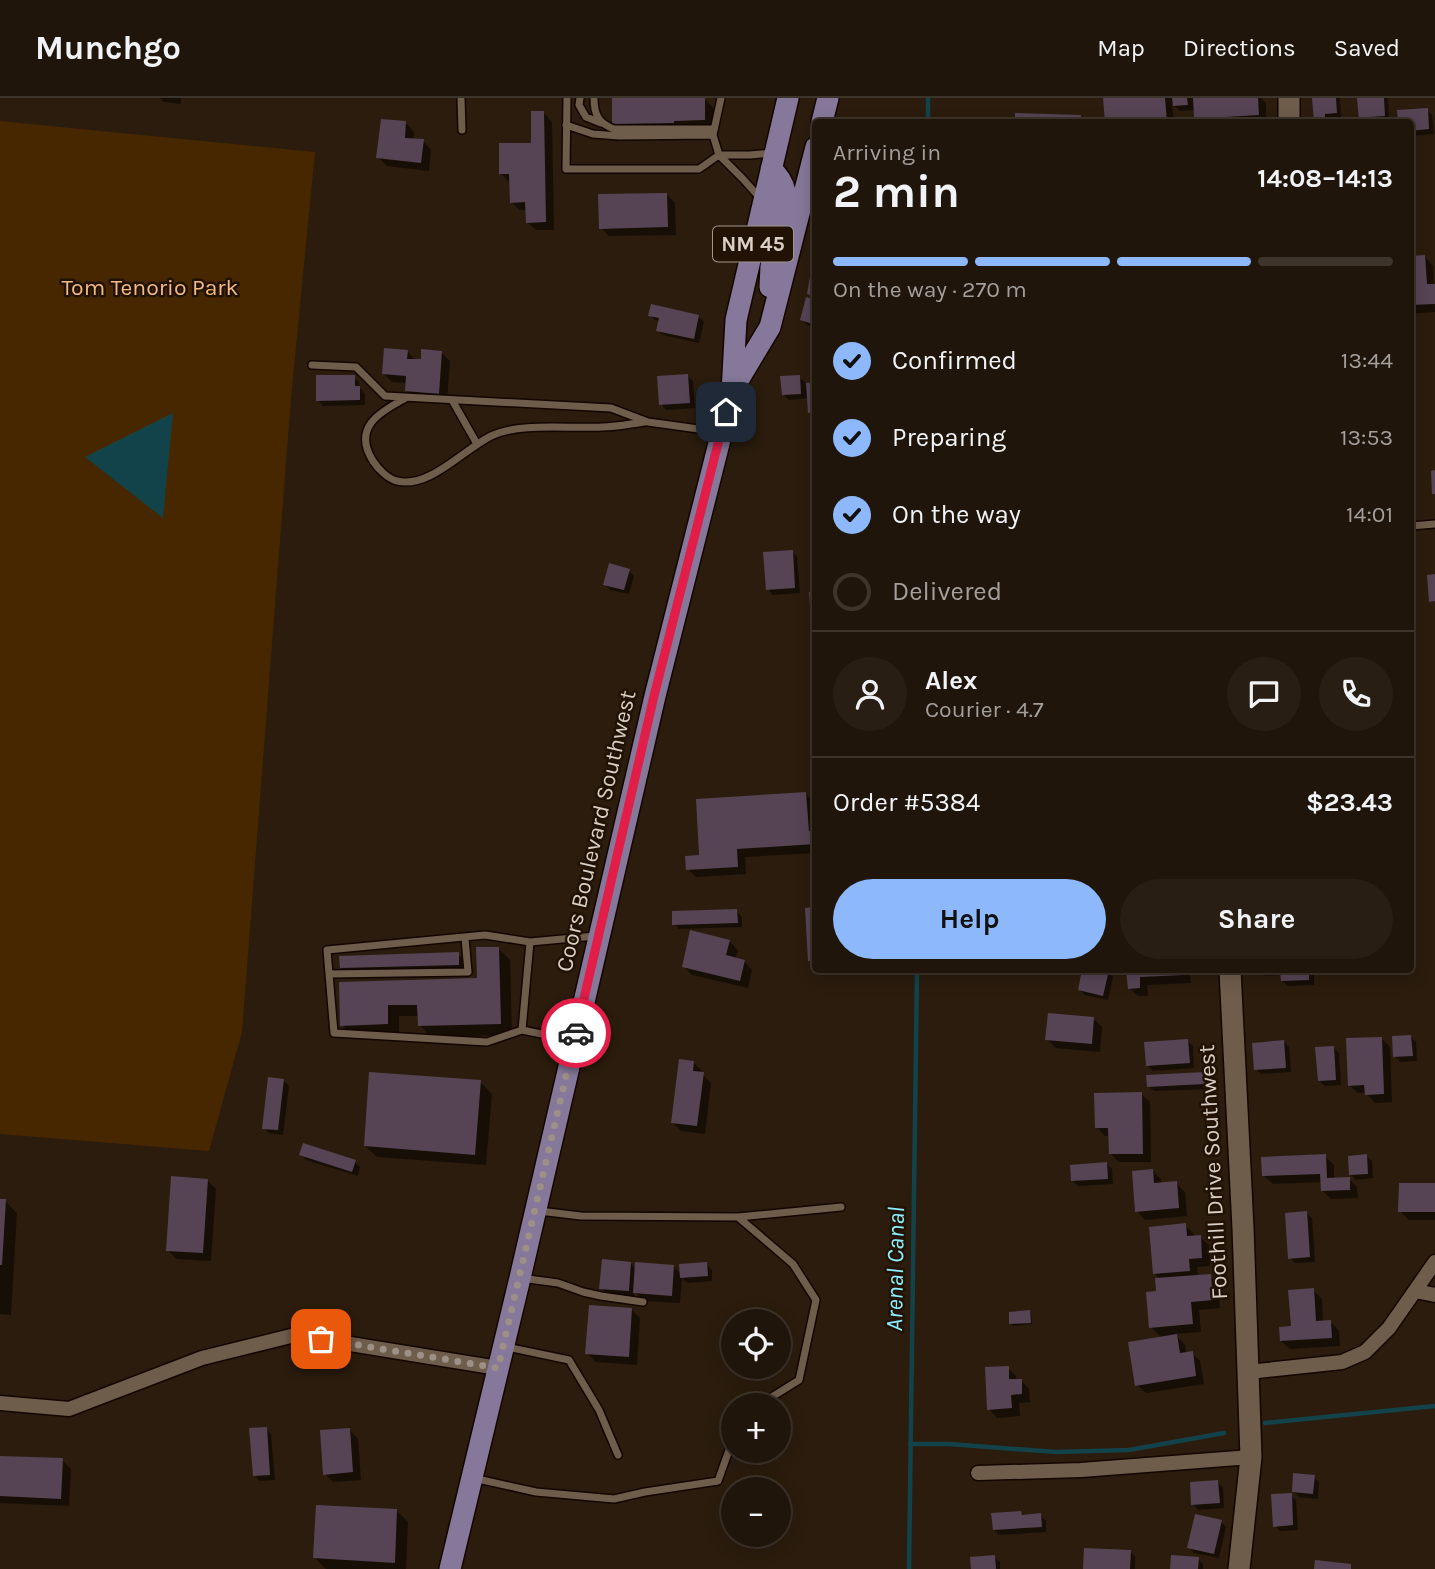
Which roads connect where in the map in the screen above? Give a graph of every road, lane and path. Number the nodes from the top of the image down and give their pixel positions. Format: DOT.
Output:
graph roads {
  1 [pos="461,98"];
  2 [pos="567,98"];
  3 [pos="579,98"];
  4 [pos="594,98"];
  5 [pos="721,98"];
  6 [pos="788,98"];
  7 [pos="828,98"];
  8 [pos="1289,98"];
  9 [pos="823,119"];
  10 [pos="1289,119"];
  11 [pos="603,124"];
  12 [pos="566,125"];
  13 [pos="462,130"];
  14 [pos="714,132"];
  15 [pos="719,155"];
  16 [pos="772,161"];
  17 [pos="812,163"];
  18 [pos="763,201"];
  19 [pos="770,327"];
  20 [pos="312,365"];
  21 [pos="732,392"];
  22 [pos="407,397"];
  23 [pos="452,400"];
  24 [pos="648,422"];
  25 [pos="721,432"];
  26 [pos="477,444"];
  27 [pos="1435,524"];
  28 [pos="1414,526"];
  29 [pos="599,936"];
  30 [pos="465,938"];
  31 [pos="530,942"];
  32 [pos="1230,973"];
  33 [pos="329,975"];
  34 [pos="522,1030"];
  35 [pos="575,1041"];
  36 [pos="841,1207"];
  37 [pos="535,1211"];
  38 [pos="738,1217"];
  39 [pos="1435,1262"];
  40 [pos="520,1278"];
  41 [pos="1415,1291"];
  42 [pos="1435,1295"];
  43 [pos="643,1301"];
  44 [pos="503,1346"];
  45 [pos="498,1368"];
  46 [pos="1248,1372"];
  47 [pos="779,1393"];
  48 [pos="0,1404"];
  49 [pos="618,1454"];
  50 [pos="1251,1457"];
  51 [pos="724,1463"];
  52 [pos="978,1473"];
  53 [pos="472,1478"];
  54 [pos="450,1569"];
  55 [pos="1238,1569"];
  1 -- 13 [label="lane"];
  2 -- 12 [label="lane"];
  3 -- 11 [label="lane"];
  4 -- 11 [label="lane"];
  5 -- 14 [label="lane"];
  6 -- 16 [label="main road, Coors Boulevard Southwest / NM 45"];
  7 -- 9 [label="main road"];
  8 -- 10 [label="street"];
  11 -- 14 [label="lane"];
  12 -- 14 [label="lane"];
  12 -- 15 [label="lane"];
  14 -- 15 [label="lane"];
  15 -- 16 [label="lane"];
  15 -- 18 [label="lane"];
  16 -- 18 [label="main road, Coors Boulevard Southwest / NM 45"];
  16 -- 19 [label="main road"];
  17 -- 19 [label="main road, Coors Boulevard Southwest / NM 45"];
  18 -- 21 [label="main road, Coors Boulevard Southwest / NM 45"];
  19 -- 21 [label="main road, Coors Boulevard Southwest / NM 45"];
  20 -- 22 [label="lane"];
  21 -- 25 [label="main road, Coors Boulevard Southwest / NM 45"];
  22 -- 23 [label="lane"];
  22 -- 26 [label="lane"];
  23 -- 24 [label="lane"];
  23 -- 26 [label="lane"];
  24 -- 25 [label="lane"];
  24 -- 26 [label="lane"];
  25 -- 29 [label="main road, Coors Boulevard Southwest / NM 45"];
  27 -- 28 [label="lane"];
  29 -- 31 [label="lane"];
  29 -- 35 [label="main road, Coors Boulevard Southwest / NM 45"];
  30 -- 31 [label="lane"];
  30 -- 33 [label="lane"];
  30 -- 33 [label="lane"];
  31 -- 34 [label="lane"];
  32 -- 46 [label="street, Foothill Drive Southwest"];
  33 -- 34 [label="lane"];
  34 -- 35 [label="lane"];
  35 -- 37 [label="main road, Coors Boulevard Southwest / NM 45"];
  36 -- 38 [label="lane"];
  37 -- 38 [label="lane"];
  37 -- 40 [label="main road, Coors Boulevard Southwest / NM 45"];
  38 -- 47 [label="lane"];
  39 -- 41 [label="street"];
  40 -- 43 [label="lane"];
  40 -- 44 [label="main road, Coors Boulevard Southwest / NM 45"];
  41 -- 42 [label="street"];
  41 -- 46 [label="street"];
  44 -- 45 [label="main road, Coors Boulevard Southwest / NM 45"];
  44 -- 49 [label="lane"];
  45 -- 48 [label="street"];
  45 -- 53 [label="main road, Coors Boulevard Southwest / NM 45"];
  46 -- 50 [label="street, Foothill Drive Southwest"];
  50 -- 52 [label="street"];
  50 -- 55 [label="street"];
  51 -- 53 [label="lane"];
  53 -- 54 [label="main road, Coors Boulevard Southwest / NM 45"];
}
